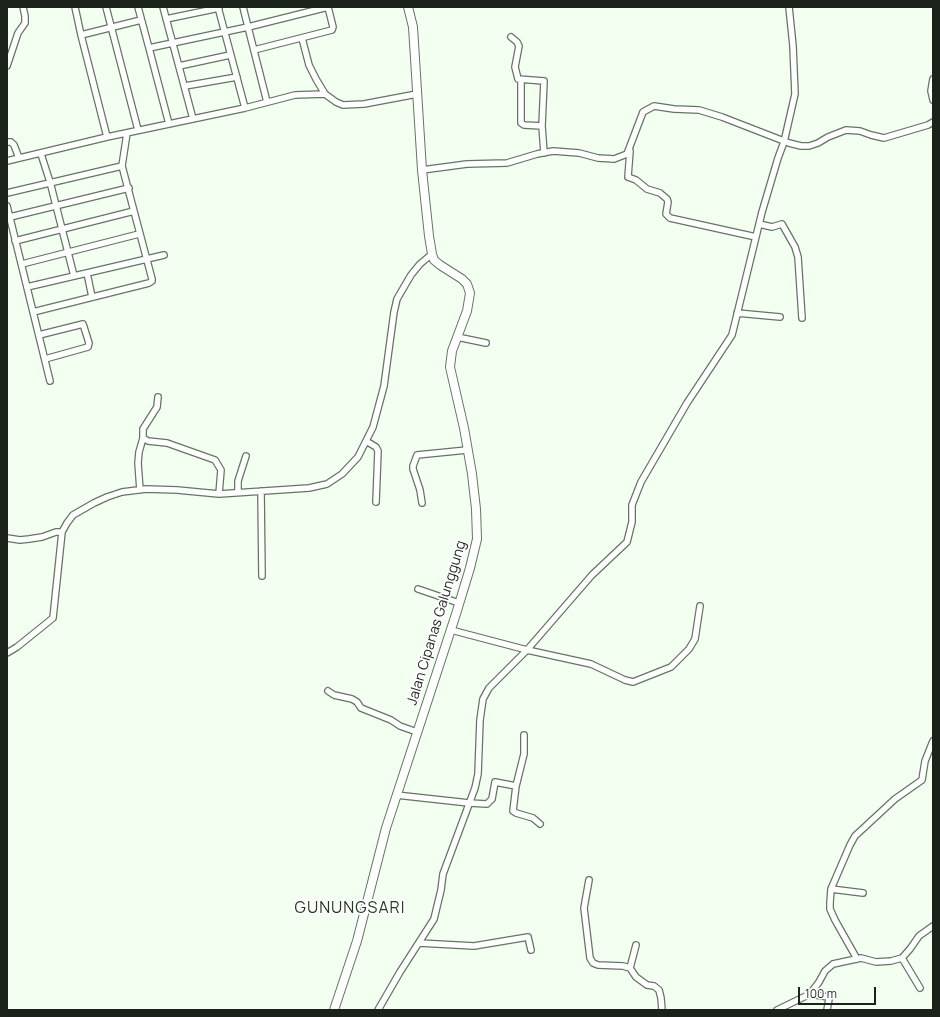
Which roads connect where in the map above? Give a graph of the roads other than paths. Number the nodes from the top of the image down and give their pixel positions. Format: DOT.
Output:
graph roads {
  1 [pos="23,7"];
  2 [pos="75,7"];
  3 [pos="106,7"];
  4 [pos="138,7"];
  5 [pos="163,7"];
  6 [pos="243,7"];
  7 [pos="328,7"];
  8 [pos="408,7"];
  9 [pos="789,7"];
  10 [pos="218,8"];
  11 [pos="166,19"];
  12 [pos="141,20"];
  13 [pos="112,27"];
  14 [pos="248,27"];
  15 [pos="224,32"];
  16 [pos="81,35"];
  17 [pos="302,38"];
  18 [pos="510,38"];
  19 [pos="172,43"];
  20 [pos="149,48"];
  21 [pos="254,50"];
  22 [pos="230,55"];
  23 [pos="7,66"];
  24 [pos="179,66"];
  25 [pos="237,77"];
  26 [pos="933,79"];
  27 [pos="521,80"];
  28 [pos="185,86"];
  29 [pos="325,94"];
  30 [pos="418,94"];
  31 [pos="933,100"];
  32 [pos="267,102"];
  33 [pos="245,108"];
  34 [pos="193,119"];
  35 [pos="933,122"];
  36 [pos="169,124"];
  37 [pos="542,126"];
  38 [pos="138,130"];
  39 [pos="127,133"];
  40 [pos="107,137"];
  41 [pos="7,142"];
  42 [pos="784,142"];
  43 [pos="631,144"];
  44 [pos="544,153"];
  45 [pos="41,154"];
  46 [pos="18,158"];
  47 [pos="7,161"];
  48 [pos="122,166"];
  49 [pos="422,170"];
  50 [pos="50,182"];
  51 [pos="129,188"];
  52 [pos="7,193"];
  53 [pos="7,206"];
  54 [pos="56,206"];
  55 [pos="134,212"];
  56 [pos="10,217"];
  57 [pos="759,224"];
  58 [pos="62,229"];
  59 [pos="140,234"];
  60 [pos="756,237"];
  61 [pos="15,241"];
  62 [pos="67,253"];
  63 [pos="432,254"];
  64 [pos="164,255"];
  65 [pos="146,259"];
  66 [pos="22,264"];
  67 [pos="87,273"];
  68 [pos="74,276"];
  69 [pos="27,288"];
  70 [pos="92,297"];
  71 [pos="33,312"];
  72 [pos="737,313"];
  73 [pos="780,317"];
  74 [pos="802,318"];
  75 [pos="39,335"];
  76 [pos="457,337"];
  77 [pos="486,343"];
  78 [pos="45,359"];
  79 [pos="50,381"];
  80 [pos="158,397"];
  81 [pos="143,438"];
  82 [pos="366,441"];
  83 [pos="464,450"];
  84 [pos="246,456"];
  85 [pos="140,490"];
  86 [pos="261,491"];
  87 [pos="238,492"];
  88 [pos="219,494"];
  89 [pos="376,502"];
  90 [pos="422,504"];
  91 [pos="62,532"];
  92 [pos="7,538"];
  93 [pos="262,576"];
  94 [pos="418,589"];
  95 [pos="459,603"];
  96 [pos="700,606"];
  97 [pos="451,630"];
  98 [pos="527,650"];
  99 [pos="7,653"];
  100 [pos="328,691"];
  101 [pos="417,732"];
  102 [pos="524,735"];
  103 [pos="933,741"];
  104 [pos="516,786"];
  105 [pos="396,795"];
  106 [pos="469,803"];
  107 [pos="540,824"];
  108 [pos="589,880"];
  109 [pos="831,889"];
  110 [pos="863,893"];
  111 [pos="933,926"];
  112 [pos="419,943"];
  113 [pos="636,945"];
  114 [pos="531,950"];
  115 [pos="902,958"];
  116 [pos="857,959"];
  117 [pos="630,968"];
  118 [pos="920,988"];
  119 [pos="810,994"];
  120 [pos="334,1010"];
  121 [pos="378,1010"];
  122 [pos="662,1010"];
  123 [pos="777,1010"];
  124 [pos="827,1010"];
  1 -- 23 [label="street"];
  2 -- 16 [label="street"];
  3 -- 13 [label="street"];
  4 -- 12 [label="street"];
  5 -- 11 [label="street"];
  6 -- 14 [label="street"];
  7 -- 14 [label="street"];
  7 -- 17 [label="street"];
  8 -- 30 [label="street"];
  9 -- 42 [label="street"];
  10 -- 11 [label="street"];
  10 -- 15 [label="street"];
  11 -- 19 [label="street"];
  12 -- 13 [label="street"];
  12 -- 20 [label="street"];
  13 -- 16 [label="street"];
  13 -- 38 [label="street"];
  14 -- 15 [label="street"];
  14 -- 21 [label="street"];
  15 -- 19 [label="street"];
  15 -- 22 [label="street"];
  16 -- 40 [label="street"];
  17 -- 21 [label="street"];
  17 -- 29 [label="street"];
  18 -- 27 [label="street"];
  19 -- 20 [label="street"];
  19 -- 24 [label="street"];
  20 -- 36 [label="street"];
  21 -- 32 [label="street"];
  22 -- 24 [label="street"];
  22 -- 25 [label="street"];
  24 -- 28 [label="street"];
  25 -- 28 [label="street"];
  25 -- 33 [label="street"];
  26 -- 31 [label="street"];
  27 -- 37 [label="street"];
  27 -- 37 [label="street"];
  28 -- 34 [label="street"];
  29 -- 30 [label="street"];
  29 -- 32 [label="street"];
  30 -- 49 [label="street"];
  32 -- 33 [label="street"];
  33 -- 34 [label="street"];
  34 -- 36 [label="street"];
  35 -- 42 [label="street"];
  36 -- 38 [label="street"];
  37 -- 44 [label="street"];
  38 -- 39 [label="street"];
  39 -- 40 [label="street"];
  39 -- 48 [label="street"];
  40 -- 45 [label="street"];
  41 -- 46 [label="street"];
  42 -- 43 [label="street"];
  42 -- 57 [label="street"];
  43 -- 44 [label="street"];
  43 -- 60 [label="street"];
  44 -- 49 [label="street"];
  45 -- 46 [label="street"];
  45 -- 50 [label="street"];
  46 -- 47 [label="street"];
  48 -- 50 [label="street"];
  48 -- 51 [label="street"];
  49 -- 63 [label="street"];
  50 -- 52 [label="street"];
  50 -- 54 [label="street"];
  51 -- 54 [label="street"];
  51 -- 55 [label="street"];
  53 -- 56 [label="street"];
  54 -- 56 [label="street"];
  54 -- 58 [label="street"];
  55 -- 58 [label="street"];
  55 -- 59 [label="street"];
  56 -- 61 [label="street"];
  57 -- 60 [label="street"];
  57 -- 74 [label="street"];
  58 -- 61 [label="street"];
  58 -- 62 [label="street"];
  59 -- 62 [label="street"];
  59 -- 65 [label="street"];
  60 -- 72 [label="street"];
  61 -- 66 [label="street"];
  62 -- 66 [label="street"];
  62 -- 68 [label="street"];
  63 -- 76 [label="street, Jalan Cipanas Galunggung"];
  63 -- 82 [label="street"];
  64 -- 65 [label="street"];
  65 -- 67 [label="street"];
  65 -- 70 [label="street"];
  66 -- 69 [label="street"];
  67 -- 68 [label="street"];
  67 -- 70 [label="street"];
  68 -- 69 [label="street"];
  69 -- 71 [label="street"];
  70 -- 71 [label="street"];
  71 -- 75 [label="street"];
  72 -- 73 [label="street"];
  72 -- 98 [label="street"];
  75 -- 78 [label="street"];
  75 -- 78 [label="street"];
  76 -- 77 [label="street"];
  76 -- 83 [label="street, Jalan Cipanas Galunggung"];
  78 -- 79 [label="street"];
  80 -- 81 [label="street"];
  81 -- 85 [label="street"];
  81 -- 88 [label="street"];
  82 -- 86 [label="street"];
  82 -- 89 [label="street"];
  83 -- 90 [label="street"];
  83 -- 95 [label="street, Jalan Cipanas Galunggung"];
  84 -- 87 [label="street"];
  85 -- 88 [label="street"];
  85 -- 91 [label="street"];
  86 -- 87 [label="street"];
  86 -- 93 [label="street"];
  87 -- 88 [label="street"];
  91 -- 92 [label="street"];
  91 -- 99 [label="street"];
  94 -- 95 [label="street"];
  95 -- 97 [label="street, Jalan Cipanas Galunggung"];
  96 -- 98 [label="street"];
  97 -- 98 [label="street"];
  97 -- 101 [label="street, Jalan Cipanas Galunggung"];
  98 -- 106 [label="street"];
  100 -- 101 [label="street"];
  101 -- 105 [label="street, Jalan Cipanas Galunggung"];
  102 -- 104 [label="street"];
  103 -- 109 [label="street"];
  104 -- 106 [label="street"];
  104 -- 107 [label="street"];
  105 -- 106 [label="street"];
  105 -- 120 [label="street, Jalan Cipanas Galunggung"];
  106 -- 112 [label="street"];
  108 -- 117 [label="street"];
  109 -- 110 [label="street"];
  109 -- 116 [label="street"];
  111 -- 115 [label="street"];
  112 -- 114 [label="street"];
  112 -- 121 [label="street"];
  113 -- 117 [label="street"];
  115 -- 116 [label="street"];
  115 -- 118 [label="street"];
  116 -- 119 [label="street"];
  117 -- 122 [label="street"];
  119 -- 123 [label="street"];
  119 -- 124 [label="street"];
}
